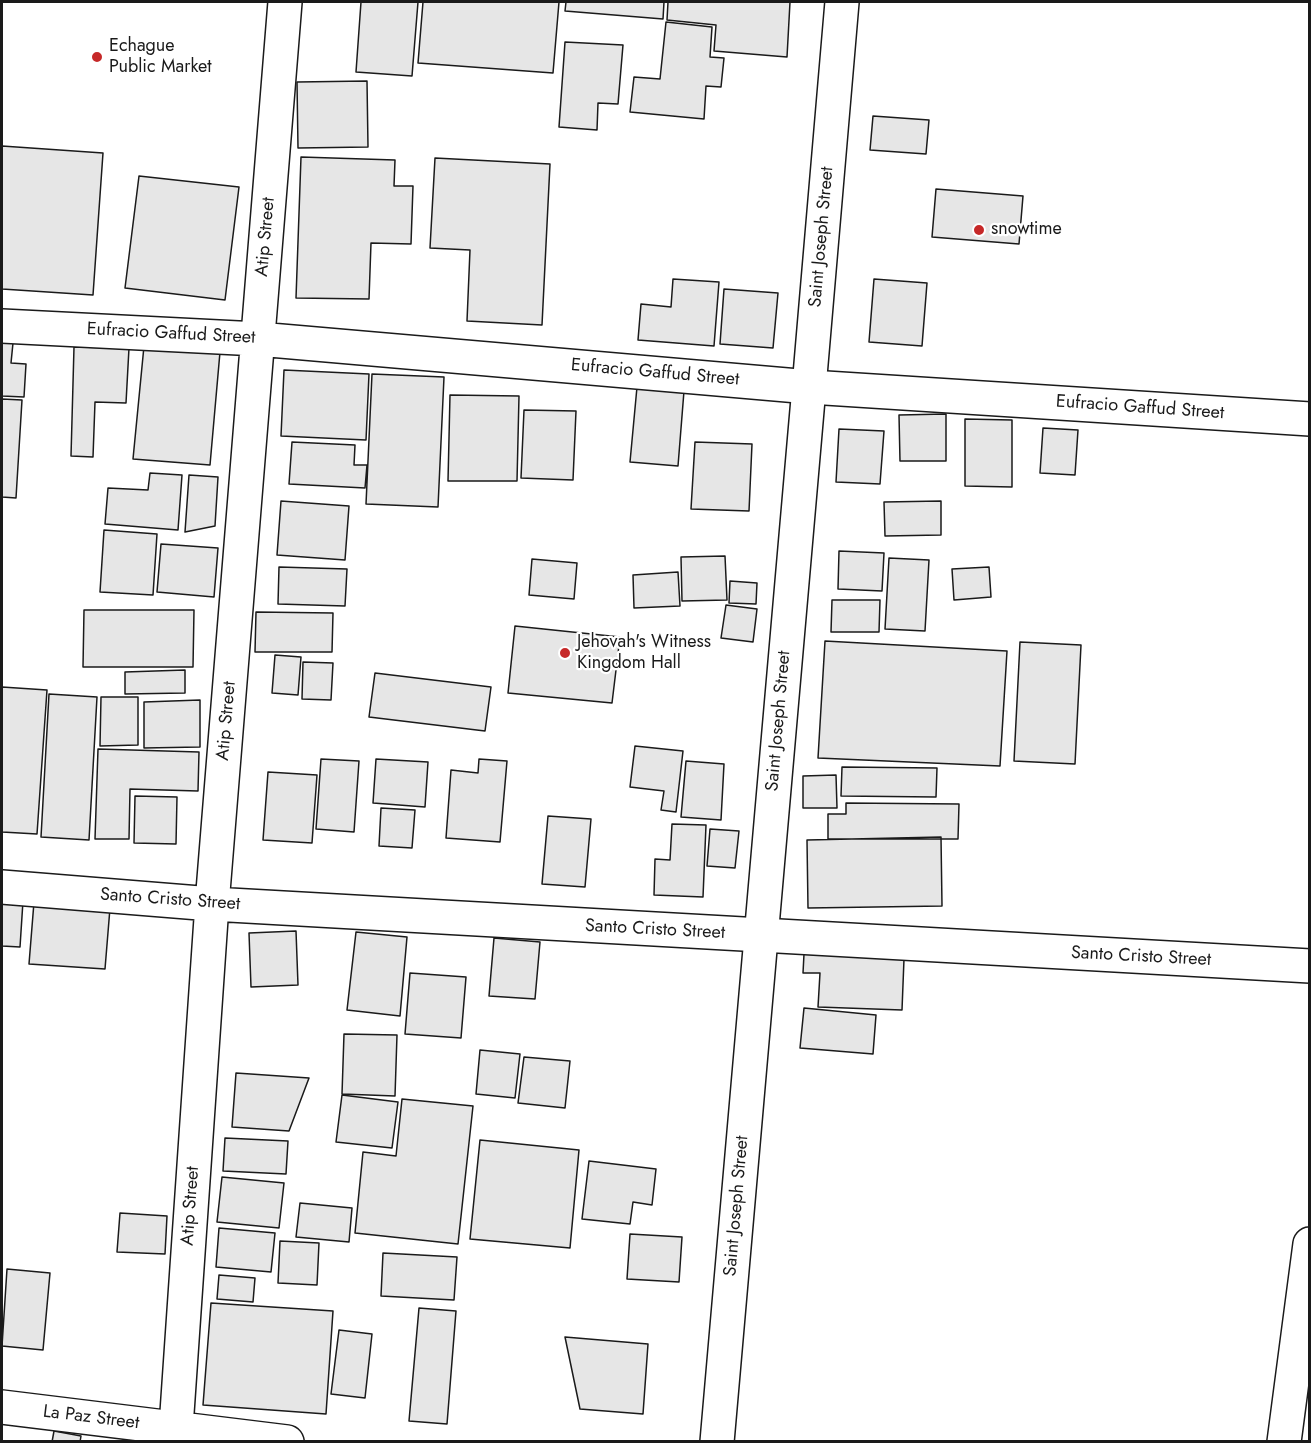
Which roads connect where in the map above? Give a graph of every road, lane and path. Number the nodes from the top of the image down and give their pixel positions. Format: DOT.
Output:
graph roads {
  1 [pos="285,2"];
  2 [pos="842,2"];
  3 [pos="2,326"];
  4 [pos="258,339"];
  5 [pos="810,387"];
  6 [pos="1310,419"];
  7 [pos="2,887"];
  8 [pos="212,904"];
  9 [pos="759,936"];
  10 [pos="1310,966"];
  11 [pos="1310,1244"];
  12 [pos="2,1407"];
  13 [pos="175,1435"];
  14 [pos="287,1442"];
  15 [pos="717,1442"];
  16 [pos="1284,1442"];
  1 -- 4 [label="street, Atip Street"];
  2 -- 5 [label="street, Saint Joseph Street"];
  3 -- 4 [label="street, Eufracio Gaffud Street"];
  4 -- 5 [label="street, Eufracio Gaffud Street"];
  4 -- 8 [label="street, Atip Street"];
  5 -- 6 [label="street, Eufracio Gaffud Street"];
  5 -- 9 [label="street, Saint Joseph Street"];
  7 -- 8 [label="street, Santo Cristo Street"];
  8 -- 9 [label="street, Santo Cristo Street"];
  8 -- 13 [label="street, Atip Street"];
  9 -- 10 [label="street, Santo Cristo Street"];
  9 -- 15 [label="street, Saint Joseph Street"];
  11 -- 16 [label="street"];
  12 -- 13 [label="street, La Paz Street"];
  13 -- 14 [label="street, La Paz Street"];
}
